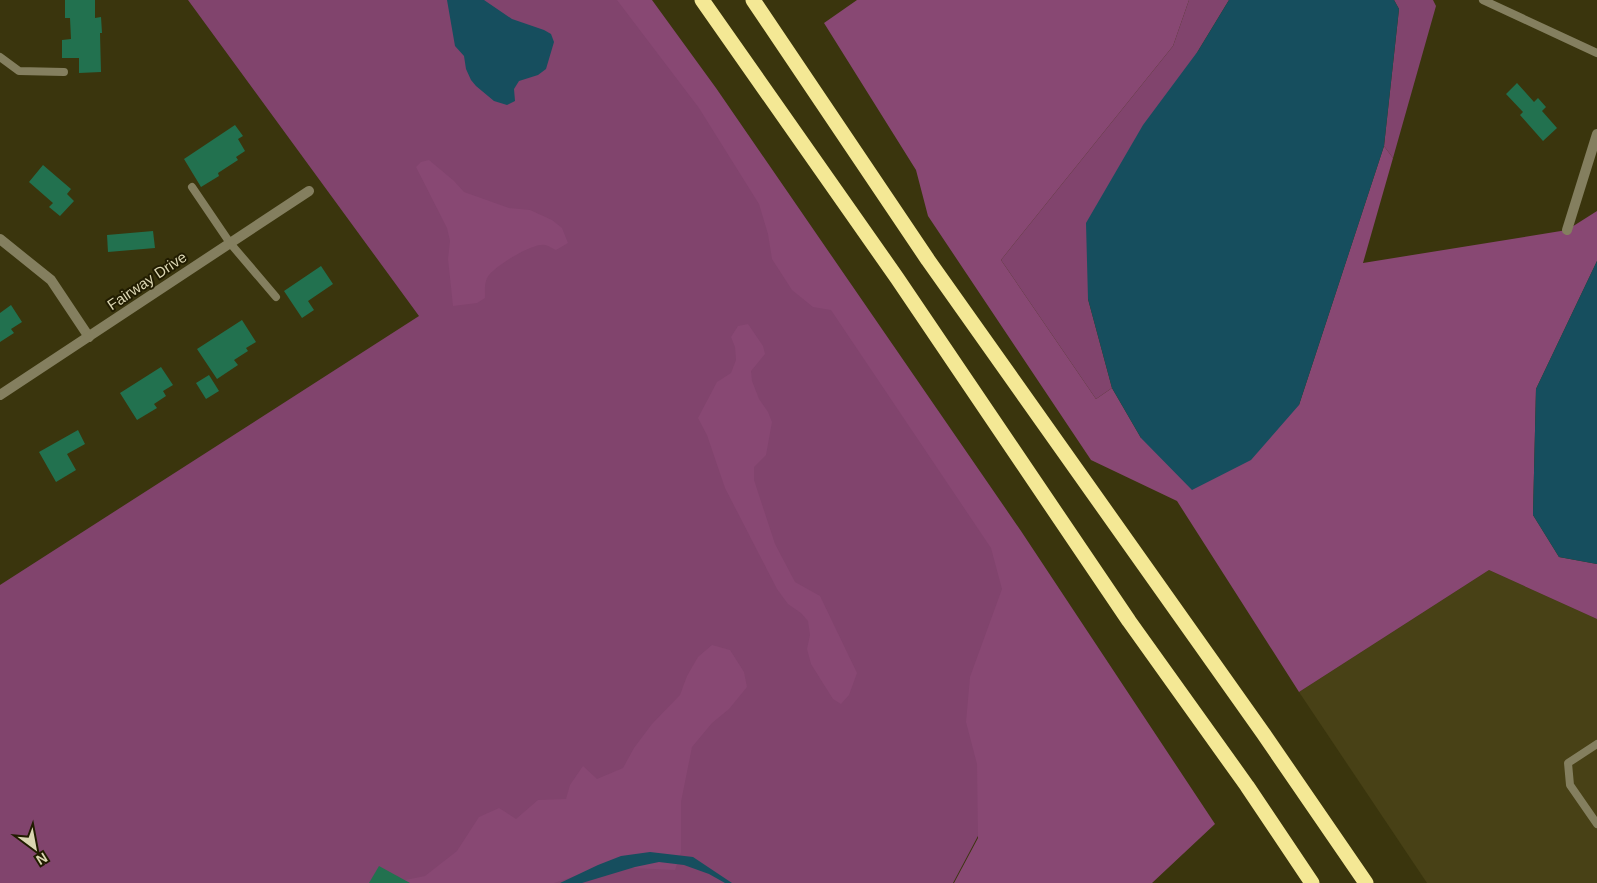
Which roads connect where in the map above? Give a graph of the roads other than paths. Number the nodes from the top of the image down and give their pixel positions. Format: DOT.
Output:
graph roads {
  1 [pos="702,0"];
  2 [pos="753,0"];
  3 [pos="1482,0"];
  4 [pos="1597,53"];
  5 [pos="0,57"];
  6 [pos="64,72"];
  7 [pos="1597,134"];
  8 [pos="192,186"];
  9 [pos="309,191"];
  10 [pos="1568,230"];
  11 [pos="0,239"];
  12 [pos="230,243"];
  13 [pos="276,296"];
  14 [pos="89,337"];
  15 [pos="0,394"];
  16 [pos="1597,744"];
  17 [pos="1597,824"];
  18 [pos="1312,883"];
  19 [pos="1366,883"];
  1 -- 18 [label="highway"];
  2 -- 19 [label="highway"];
  3 -- 4 [label="lane"];
  5 -- 6 [label="lane"];
  7 -- 10 [label="street"];
  8 -- 12 [label="lane"];
  9 -- 12 [label="street, Fairway Drive"];
  11 -- 14 [label="street"];
  12 -- 13 [label="lane"];
  12 -- 14 [label="street, Fairway Drive"];
  14 -- 15 [label="street, Fairway Drive"];
  16 -- 17 [label="lane"];
}
